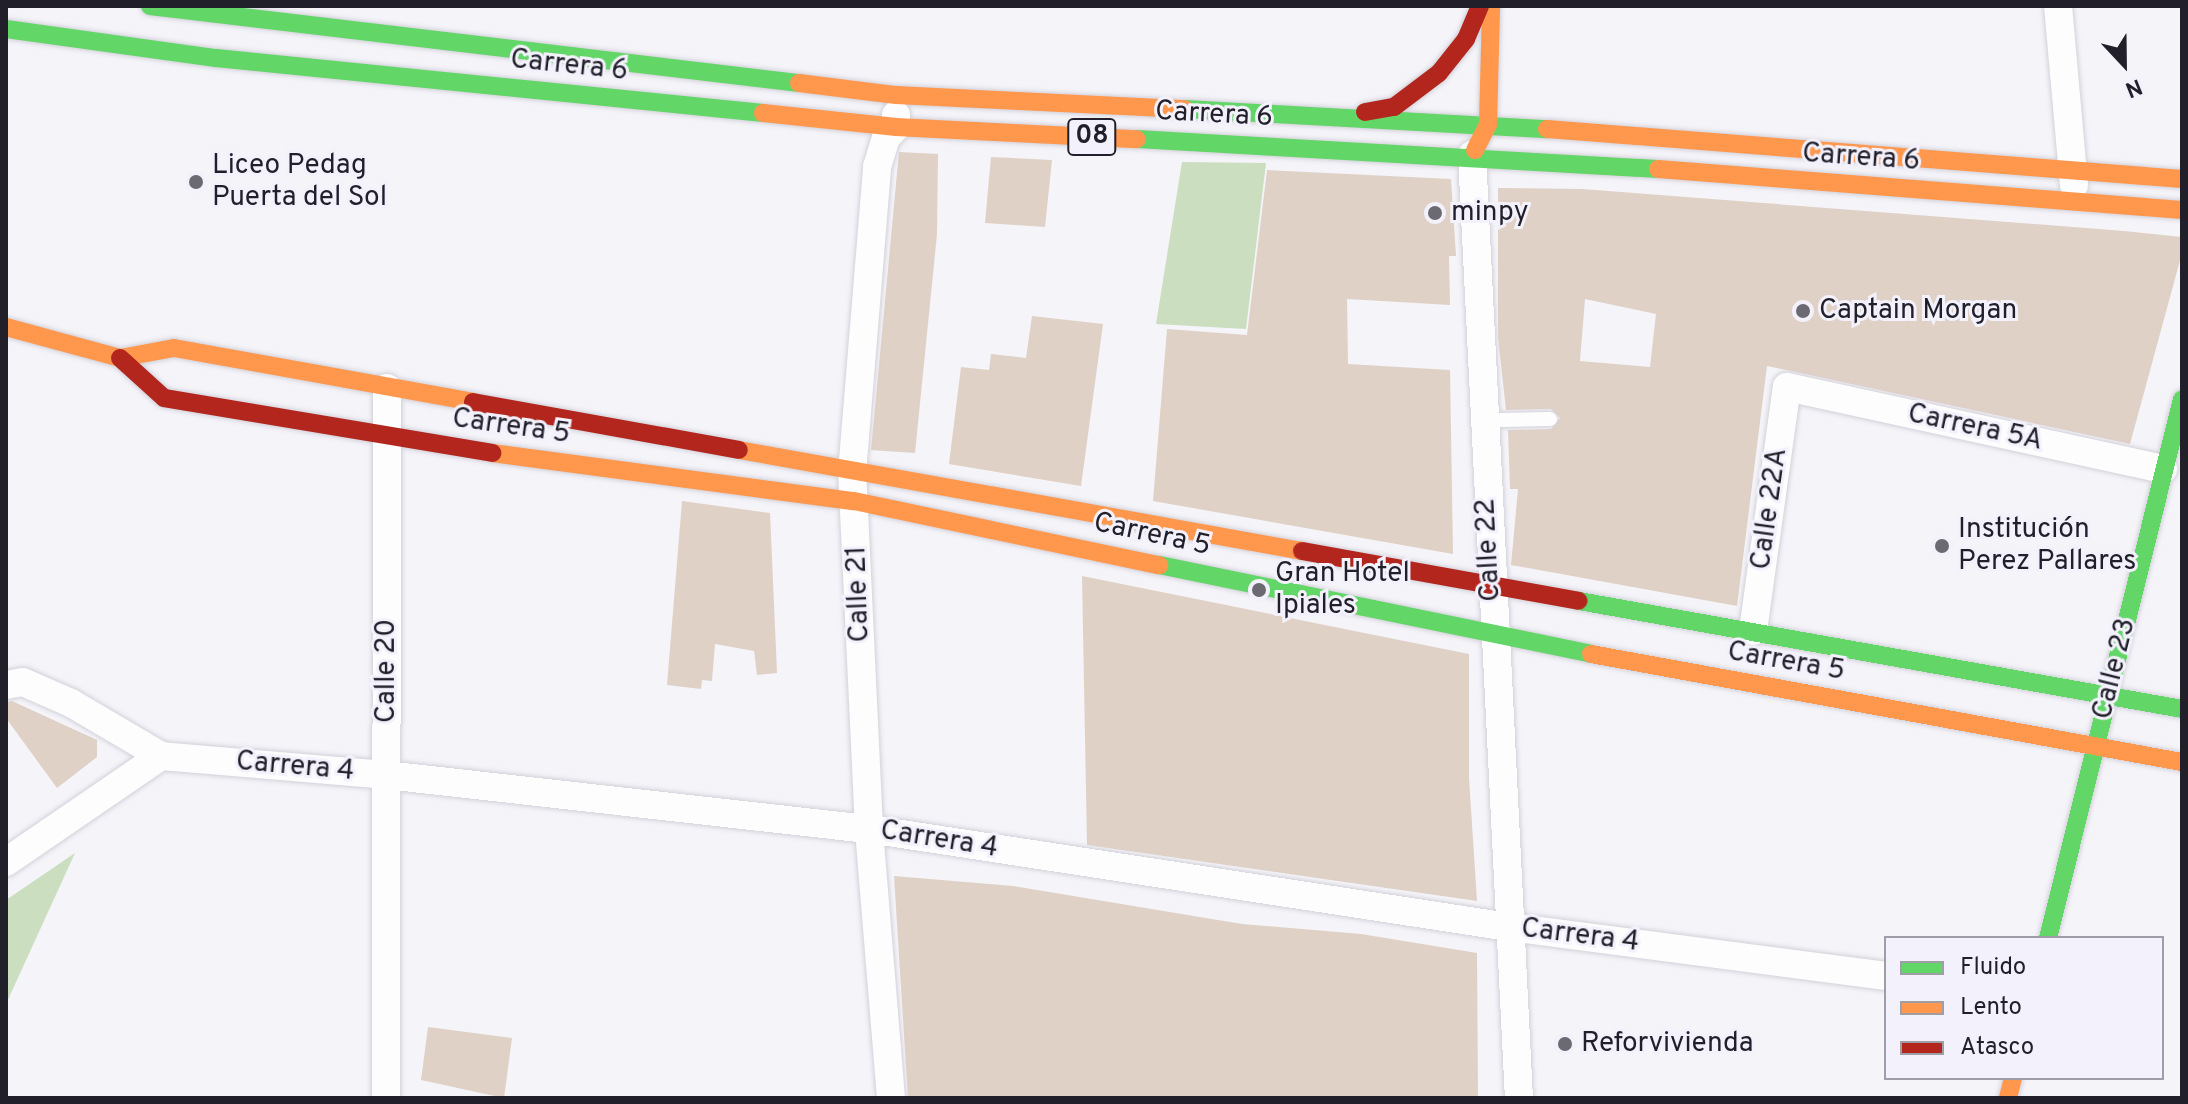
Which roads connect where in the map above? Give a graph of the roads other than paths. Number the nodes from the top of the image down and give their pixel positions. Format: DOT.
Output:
graph roads {
  1 [pos="150,6"];
  2 [pos="1480,6"];
  3 [pos="1491,6"];
  4 [pos="2058,6"];
  5 [pos="6,29"];
  6 [pos="896,95"];
  7 [pos="1334,116"];
  8 [pos="1488,124"];
  9 [pos="896,127"];
  10 [pos="1472,155"];
  11 [pos="2074,170"];
  12 [pos="2182,179"];
  13 [pos="2075,202"];
  14 [pos="2182,210"];
  15 [pos="6,327"];
  16 [pos="120,358"];
  17 [pos="1787,387"];
  18 [pos="387,388"];
  19 [pos="2182,399"];
  20 [pos="1550,419"];
  21 [pos="1498,420"];
  22 [pos="387,439"];
  23 [pos="2163,469"];
  24 [pos="853,487"];
  25 [pos="1490,585"];
  26 [pos="1753,631"];
  27 [pos="1493,636"];
  28 [pos="6,685"];
  29 [pos="2109,696"];
  30 [pos="2182,709"];
  31 [pos="2096,747"];
  32 [pos="161,756"];
  33 [pos="2182,762"];
  34 [pos="386,775"];
  35 [pos="869,829"];
  36 [pos="6,862"];
  37 [pos="1509,927"];
  38 [pos="2049,936"];
  39 [pos="1884,976"];
  40 [pos="386,1098"];
  41 [pos="891,1098"];
  42 [pos="1519,1098"];
  1 -- 6 [label="street, Carrera 6 / 08"];
  2 -- 7 [label="street"];
  3 -- 8 [label="street, Calle 22"];
  4 -- 11 [label="street"];
  5 -- 9 [label="street, Carrera 6 / 08"];
  6 -- 7 [label="street, Carrera 6 / 08"];
  6 -- 9 [label="street, Calle 21"];
  7 -- 8 [label="street, Carrera 6 / 08"];
  8 -- 10 [label="street, Calle 22"];
  8 -- 11 [label="street, Carrera 6 / 08"];
  9 -- 10 [label="street, Carrera 6 / 08"];
  9 -- 24 [label="street, Calle 21"];
  10 -- 13 [label="street, Carrera 6 / 08"];
  10 -- 25 [label="street, Calle 22"];
  11 -- 12 [label="street, Carrera 6 / 08"];
  11 -- 13 [label="street"];
  13 -- 14 [label="street, Carrera 6 / 08"];
  15 -- 16 [label="street, Carrera 5"];
  16 -- 18 [label="street, Carrera 5"];
  16 -- 22 [label="street, Carrera 5"];
  17 -- 23 [label="street, Carrera 5A"];
  17 -- 26 [label="street, Calle 22A"];
  18 -- 22 [label="street, Calle 20"];
  18 -- 24 [label="street, Carrera 5"];
  19 -- 23 [label="street, Calle 23"];
  20 -- 21 [label="lane"];
  22 -- 24 [label="street, Carrera 5"];
  22 -- 34 [label="street, Calle 20"];
  23 -- 29 [label="street, Calle 23"];
  24 -- 25 [label="street, Carrera 5"];
  24 -- 27 [label="street, Carrera 5"];
  24 -- 35 [label="street, Calle 21"];
  25 -- 26 [label="street, Carrera 5"];
  25 -- 27 [label="street, Calle 22"];
  26 -- 29 [label="street, Carrera 5"];
  27 -- 31 [label="street, Carrera 5"];
  27 -- 37 [label="street, Calle 22"];
  28 -- 32 [label="street, Carrera 4"];
  29 -- 30 [label="street, Carrera 5"];
  29 -- 31 [label="street, Calle 23"];
  31 -- 33 [label="street, Carrera 5"];
  31 -- 38 [label="street, Calle 23"];
  32 -- 34 [label="street, Carrera 4"];
  32 -- 36 [label="street"];
  34 -- 35 [label="street, Carrera 4"];
  34 -- 40 [label="street, Calle 20"];
  35 -- 37 [label="street, Carrera 4"];
  35 -- 41 [label="street, Calle 21"];
  37 -- 39 [label="street, Carrera 4"];
  37 -- 42 [label="street, Calle 22"];
}
